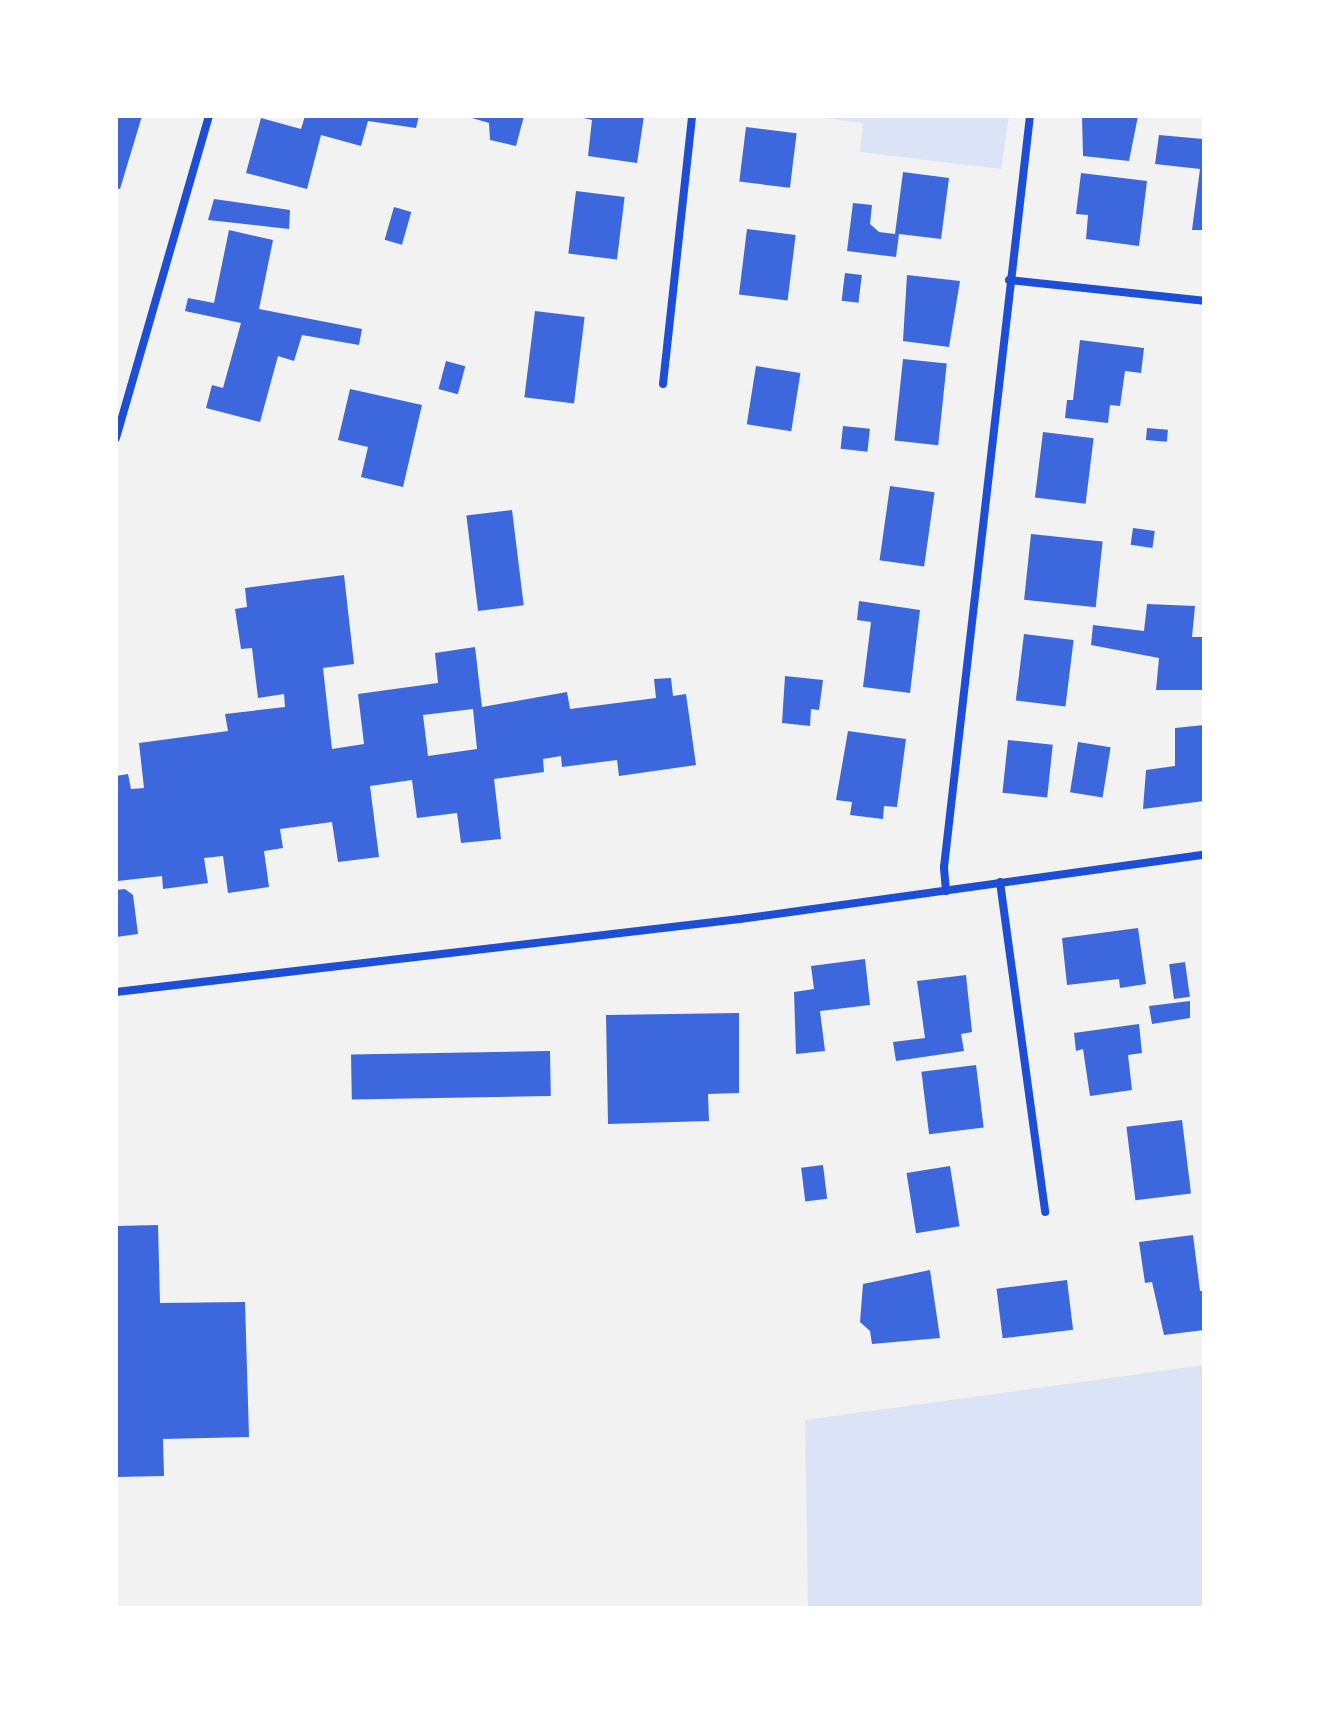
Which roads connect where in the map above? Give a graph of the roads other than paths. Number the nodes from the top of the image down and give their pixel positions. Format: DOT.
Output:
graph roads {
  1 [pos="209,116"];
  2 [pos="692,116"];
  3 [pos="1030,116"];
  4 [pos="1009,280"];
  5 [pos="1204,301"];
  6 [pos="663,384"];
  7 [pos="116,438"];
  8 [pos="1204,855"];
  9 [pos="1000,882"];
  10 [pos="946,891"];
  11 [pos="116,992"];
  12 [pos="1045,1212"];
  1 -- 7 [label="street"];
  2 -- 6 [label="street"];
  3 -- 4 [label="street"];
  4 -- 5 [label="street"];
  4 -- 10 [label="street"];
  8 -- 9 [label="street"];
  9 -- 10 [label="street"];
  9 -- 12 [label="street"];
  10 -- 11 [label="street"];
}
